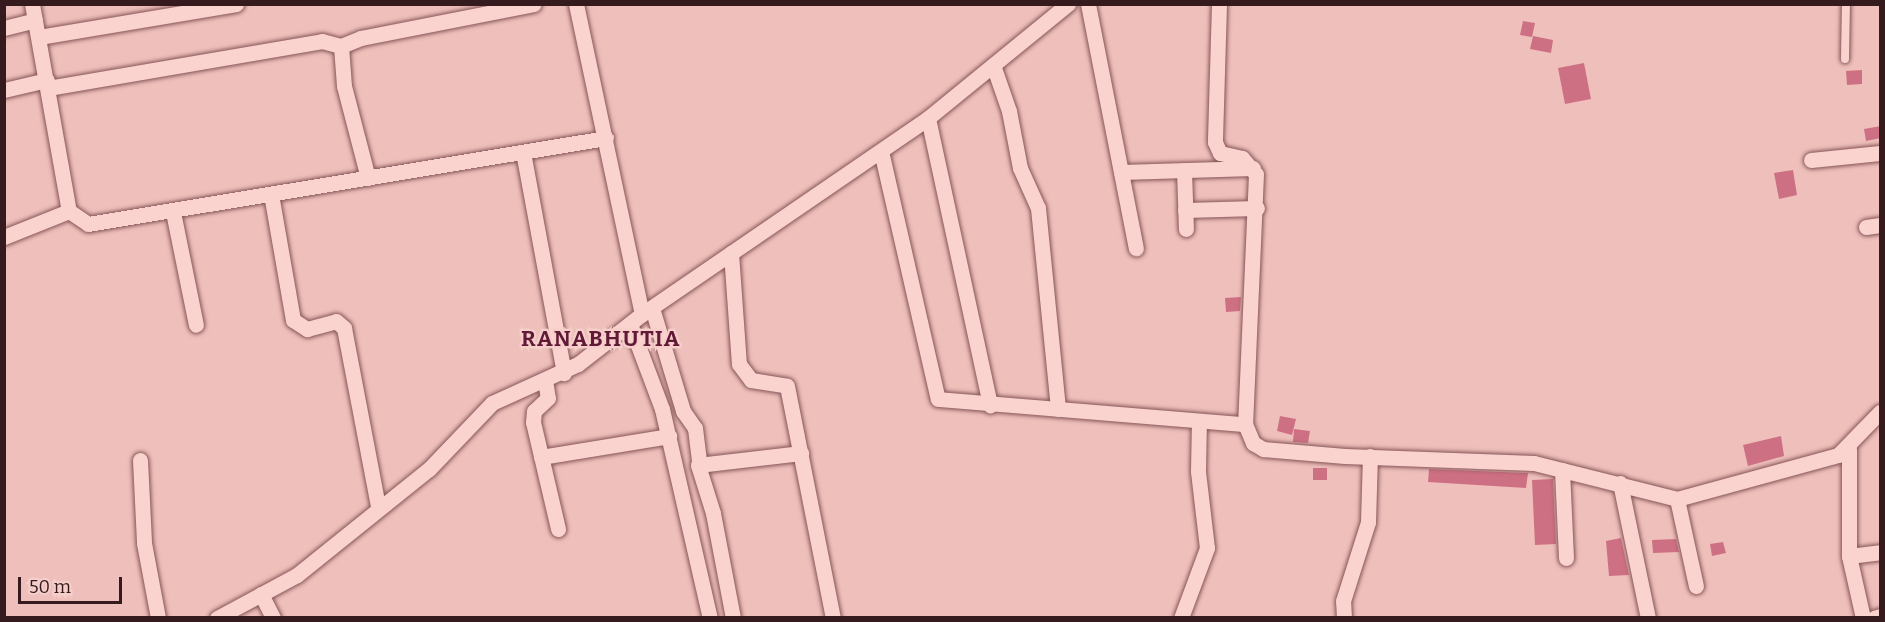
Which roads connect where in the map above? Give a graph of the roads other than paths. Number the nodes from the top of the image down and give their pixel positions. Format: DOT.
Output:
graph roads {
  1 [pos="32,4"];
  2 [pos="236,4"];
  3 [pos="534,4"];
  4 [pos="576,4"];
  5 [pos="1068,4"];
  6 [pos="1088,4"];
  7 [pos="1219,4"];
  8 [pos="1846,4"];
  9 [pos="35,20"];
  10 [pos="4,28"];
  11 [pos="39,37"];
  12 [pos="341,46"];
  13 [pos="1845,59"];
  14 [pos="993,65"];
  15 [pos="47,84"];
  16 [pos="4,90"];
  17 [pos="928,118"];
  18 [pos="606,138"];
  19 [pos="881,151"];
  20 [pos="523,152"];
  21 [pos="1881,153"];
  22 [pos="1811,160"];
  23 [pos="1253,168"];
  24 [pos="1184,170"];
  25 [pos="1121,172"];
  26 [pos="368,178"];
  27 [pos="271,195"];
  28 [pos="1257,208"];
  29 [pos="1185,210"];
  30 [pos="69,211"];
  31 [pos="173,212"];
  32 [pos="1186,229"];
  33 [pos="4,237"];
  34 [pos="1136,248"];
  35 [pos="731,253"];
  36 [pos="647,311"];
  37 [pos="630,324"];
  38 [pos="196,326"];
  39 [pos="564,373"];
  40 [pos="545,380"];
  41 [pos="990,405"];
  42 [pos="1058,409"];
  43 [pos="1881,412"];
  44 [pos="1199,421"];
  45 [pos="1245,424"];
  46 [pos="669,436"];
  47 [pos="1849,449"];
  48 [pos="801,453"];
  49 [pos="1370,456"];
  50 [pos="541,457"];
  51 [pos="141,460"];
  52 [pos="699,463"];
  53 [pos="1562,470"];
  54 [pos="1620,483"];
  55 [pos="1677,499"];
  56 [pos="378,506"];
  57 [pos="558,529"];
  58 [pos="1881,552"];
  59 [pos="1849,556"];
  60 [pos="1566,558"];
  61 [pos="1696,586"];
  62 [pos="261,594"];
  63 [pos="1881,616"];
  64 [pos="158,618"];
  65 [pos="217,618"];
  66 [pos="273,618"];
  67 [pos="710,618"];
  68 [pos="733,618"];
  69 [pos="833,618"];
  70 [pos="1181,618"];
  71 [pos="1344,618"];
  72 [pos="1647,618"];
  73 [pos="1863,618"];
  74 [pos="1874,618"];
  1 -- 9 [label="street"];
  2 -- 11 [label="street"];
  3 -- 12 [label="street"];
  4 -- 18 [label="street"];
  5 -- 14 [label="street"];
  6 -- 25 [label="street"];
  7 -- 23 [label="street"];
  8 -- 13 [label="lane"];
  9 -- 10 [label="street"];
  9 -- 11 [label="street"];
  11 -- 15 [label="street"];
  12 -- 15 [label="street"];
  12 -- 26 [label="street"];
  14 -- 17 [label="street"];
  14 -- 42 [label="street"];
  15 -- 16 [label="street"];
  15 -- 30 [label="street"];
  17 -- 19 [label="street"];
  17 -- 41 [label="street"];
  18 -- 20 [label="street"];
  18 -- 36 [label="street"];
  19 -- 35 [label="street"];
  19 -- 41 [label="street"];
  20 -- 26 [label="street"];
  20 -- 39 [label="street"];
  21 -- 22 [label="street"];
  23 -- 24 [label="street"];
  23 -- 28 [label="street"];
  24 -- 25 [label="street"];
  24 -- 29 [label="street"];
  25 -- 34 [label="street"];
  26 -- 27 [label="street"];
  27 -- 31 [label="street"];
  27 -- 56 [label="street"];
  28 -- 29 [label="street"];
  28 -- 45 [label="street"];
  29 -- 32 [label="street"];
  30 -- 31 [label="street"];
  30 -- 33 [label="street"];
  31 -- 38 [label="street"];
  35 -- 36 [label="street"];
  35 -- 48 [label="street"];
  36 -- 37 [label="street"];
  36 -- 52 [label="street"];
  37 -- 39 [label="street"];
  37 -- 46 [label="street"];
  39 -- 40 [label="street"];
  40 -- 50 [label="street"];
  40 -- 56 [label="street"];
  41 -- 42 [label="street"];
  42 -- 44 [label="street"];
  43 -- 47 [label="street"];
  44 -- 45 [label="street"];
  44 -- 70 [label="street"];
  45 -- 49 [label="street"];
  46 -- 50 [label="street"];
  46 -- 67 [label="street"];
  47 -- 55 [label="street"];
  47 -- 59 [label="street"];
  48 -- 52 [label="street"];
  48 -- 69 [label="street"];
  49 -- 53 [label="street"];
  49 -- 71 [label="street"];
  50 -- 57 [label="street"];
  51 -- 64 [label="street"];
  52 -- 68 [label="street"];
  53 -- 54 [label="street"];
  53 -- 60 [label="street"];
  54 -- 55 [label="street"];
  54 -- 72 [label="street"];
  55 -- 61 [label="street"];
  56 -- 62 [label="street"];
  58 -- 59 [label="street"];
  59 -- 73 [label="street"];
  62 -- 65 [label="street"];
  62 -- 66 [label="street"];
  63 -- 74 [label="street"];
}
